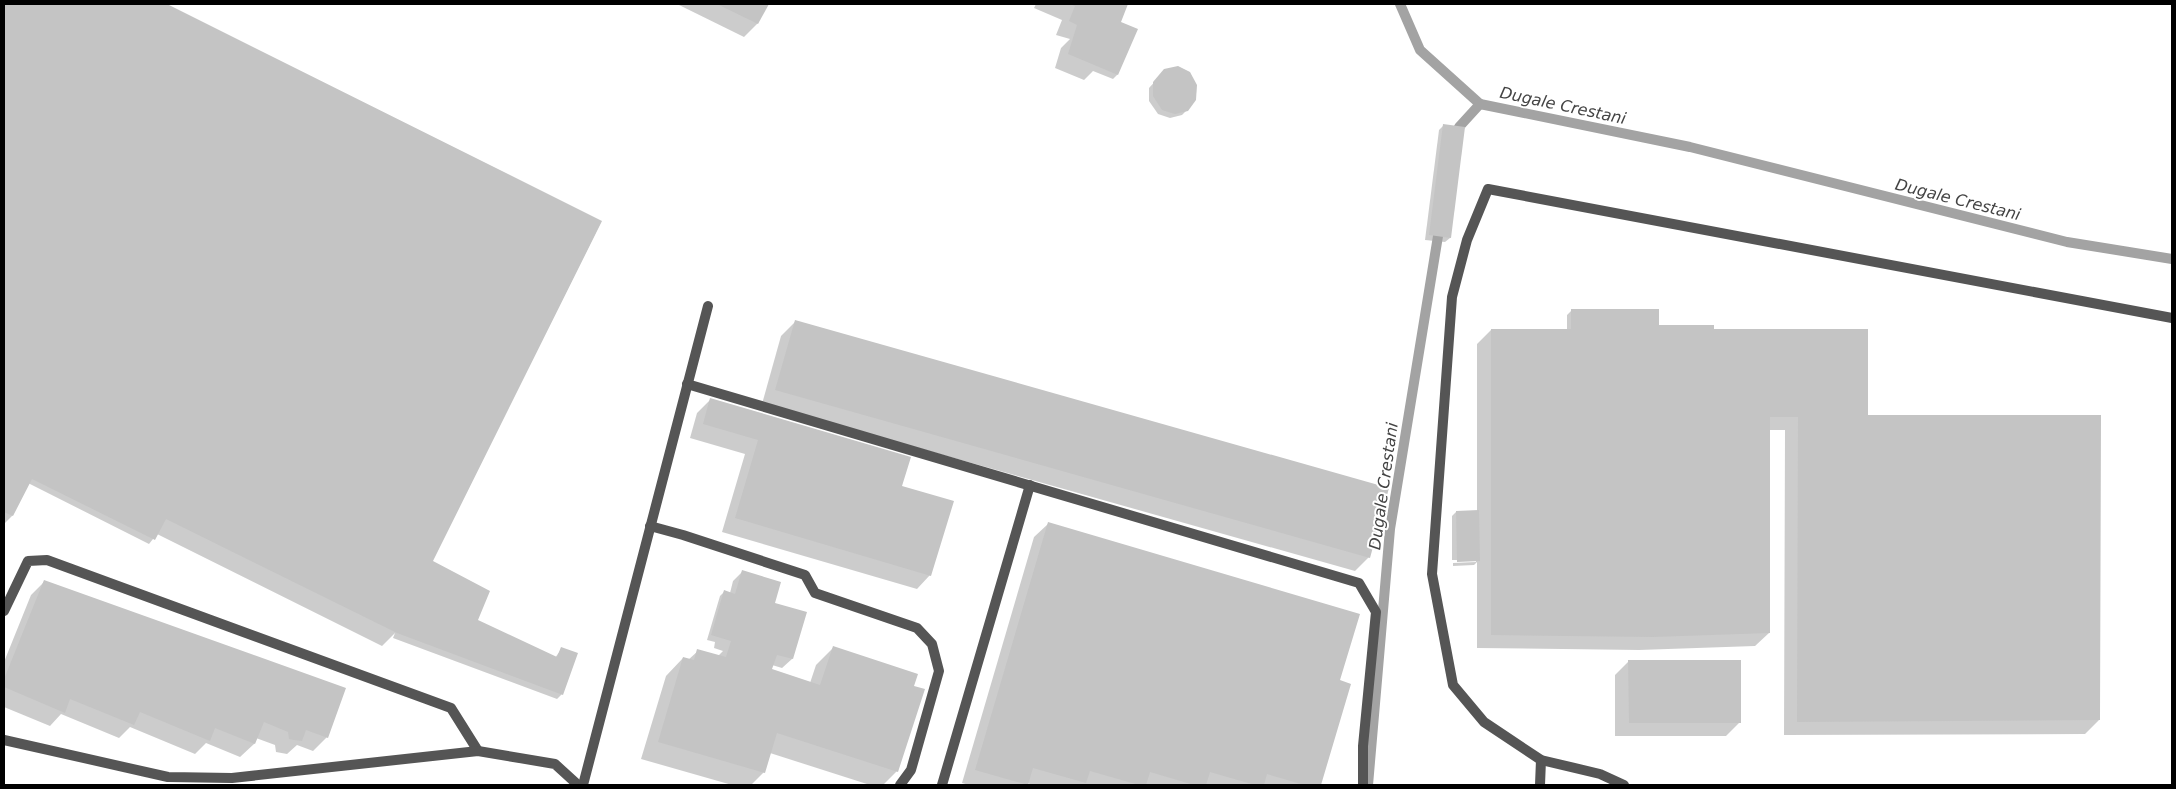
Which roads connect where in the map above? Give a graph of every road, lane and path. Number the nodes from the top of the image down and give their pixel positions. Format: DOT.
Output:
graph roads {
  1 [pos="708,306"];
  2 [pos="2172,318"];
  3 [pos="688,384"];
  4 [pos="1030,486"];
  5 [pos="650,526"];
  6 [pos="4,611"];
  7 [pos="4,740"];
  8 [pos="478,751"];
  9 [pos="1541,760"];
  10 [pos="578,785"];
  11 [pos="583,785"];
  12 [pos="900,785"];
  13 [pos="942,785"];
  14 [pos="1363,785"];
  15 [pos="1540,785"];
  16 [pos="1624,785"];
  1 -- 3 [label="lane"];
  2 -- 9 [label="lane"];
  3 -- 4 [label="lane"];
  3 -- 5 [label="lane"];
  4 -- 13 [label="lane"];
  4 -- 14 [label="lane"];
  5 -- 11 [label="lane"];
  5 -- 12 [label="lane"];
  6 -- 8 [label="lane"];
  7 -- 8 [label="lane"];
  8 -- 10 [label="lane"];
  9 -- 15 [label="lane"];
  9 -- 16 [label="lane"];
}
